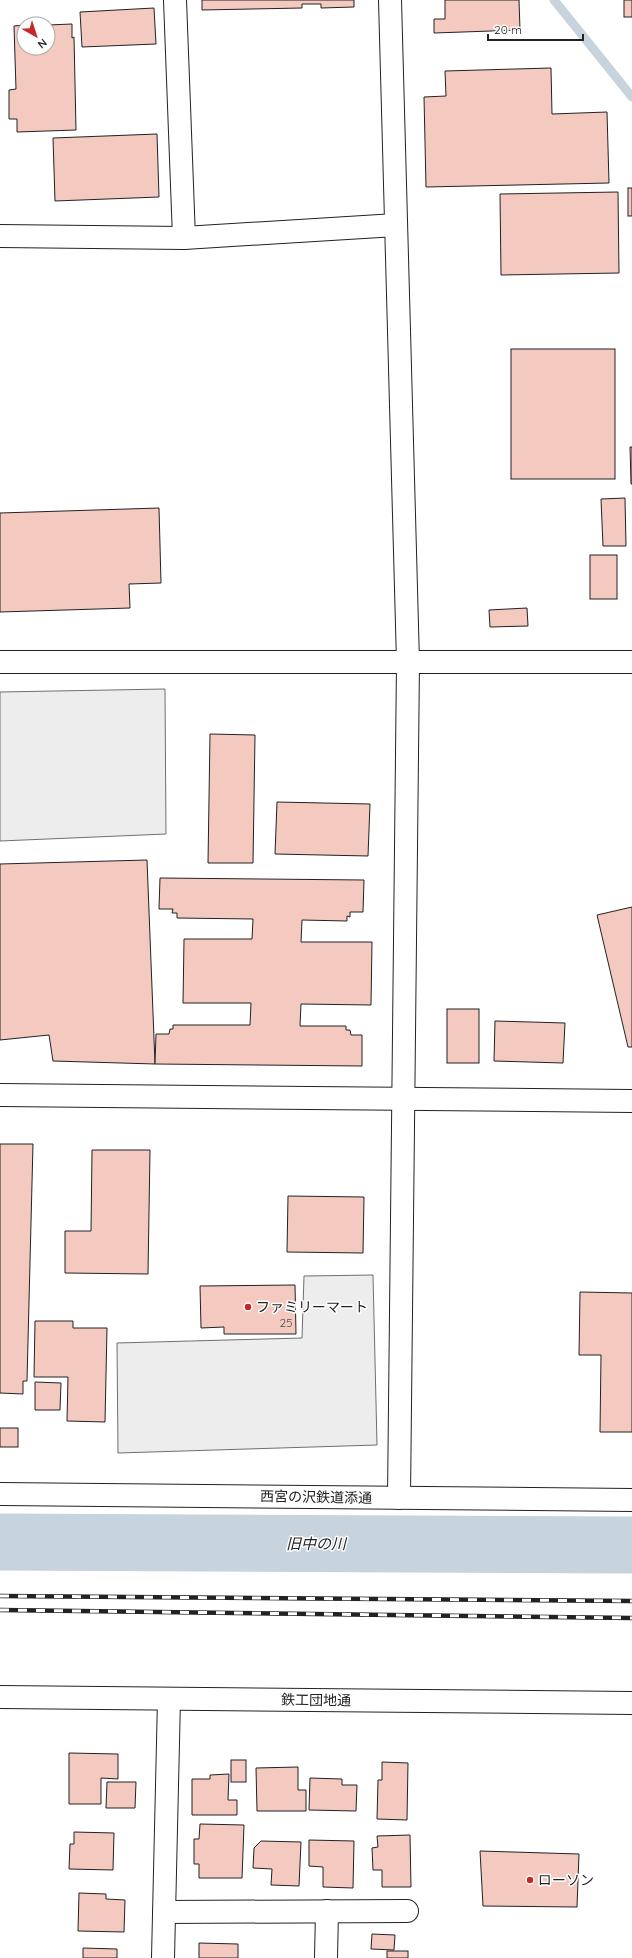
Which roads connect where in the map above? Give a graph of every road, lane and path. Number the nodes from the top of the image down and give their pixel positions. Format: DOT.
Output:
graph roads {
  1 [pos="174,0"];
  2 [pos="390,0"];
  3 [pos="396,225"];
  4 [pos="0,236"];
  5 [pos="184,238"];
  6 [pos="0,662"];
  7 [pos="408,662"];
  8 [pos="632,662"];
  9 [pos="0,1095"];
  10 [pos="403,1098"];
  11 [pos="632,1101"];
  12 [pos="0,1494"];
  13 [pos="399,1498"];
  14 [pos="632,1500"];
  15 [pos="0,1697"];
  16 [pos="169,1699"];
  17 [pos="632,1703"];
  18 [pos="327,1911"];
  19 [pos="407,1911"];
  20 [pos="164,1912"];
  21 [pos="163,1958"];
  22 [pos="326,1958"];
  1 -- 5 [label="street"];
  2 -- 3 [label="street"];
  3 -- 5 [label="street"];
  3 -- 7 [label="street"];
  4 -- 5 [label="street"];
  6 -- 7 [label="street"];
  7 -- 8 [label="street"];
  7 -- 10 [label="street"];
  9 -- 10 [label="street"];
  10 -- 11 [label="street"];
  10 -- 13 [label="street"];
  12 -- 13 [label="street, 西宮の沢鉄道添通"];
  13 -- 14 [label="street, 西宮の沢鉄道添通"];
  15 -- 16 [label="street, 鉄工団地通"];
  16 -- 17 [label="street, 鉄工団地通"];
  16 -- 20 [label="street"];
  18 -- 19 [label="street"];
  18 -- 20 [label="street"];
  18 -- 22 [label="street"];
  20 -- 21 [label="street"];
}
